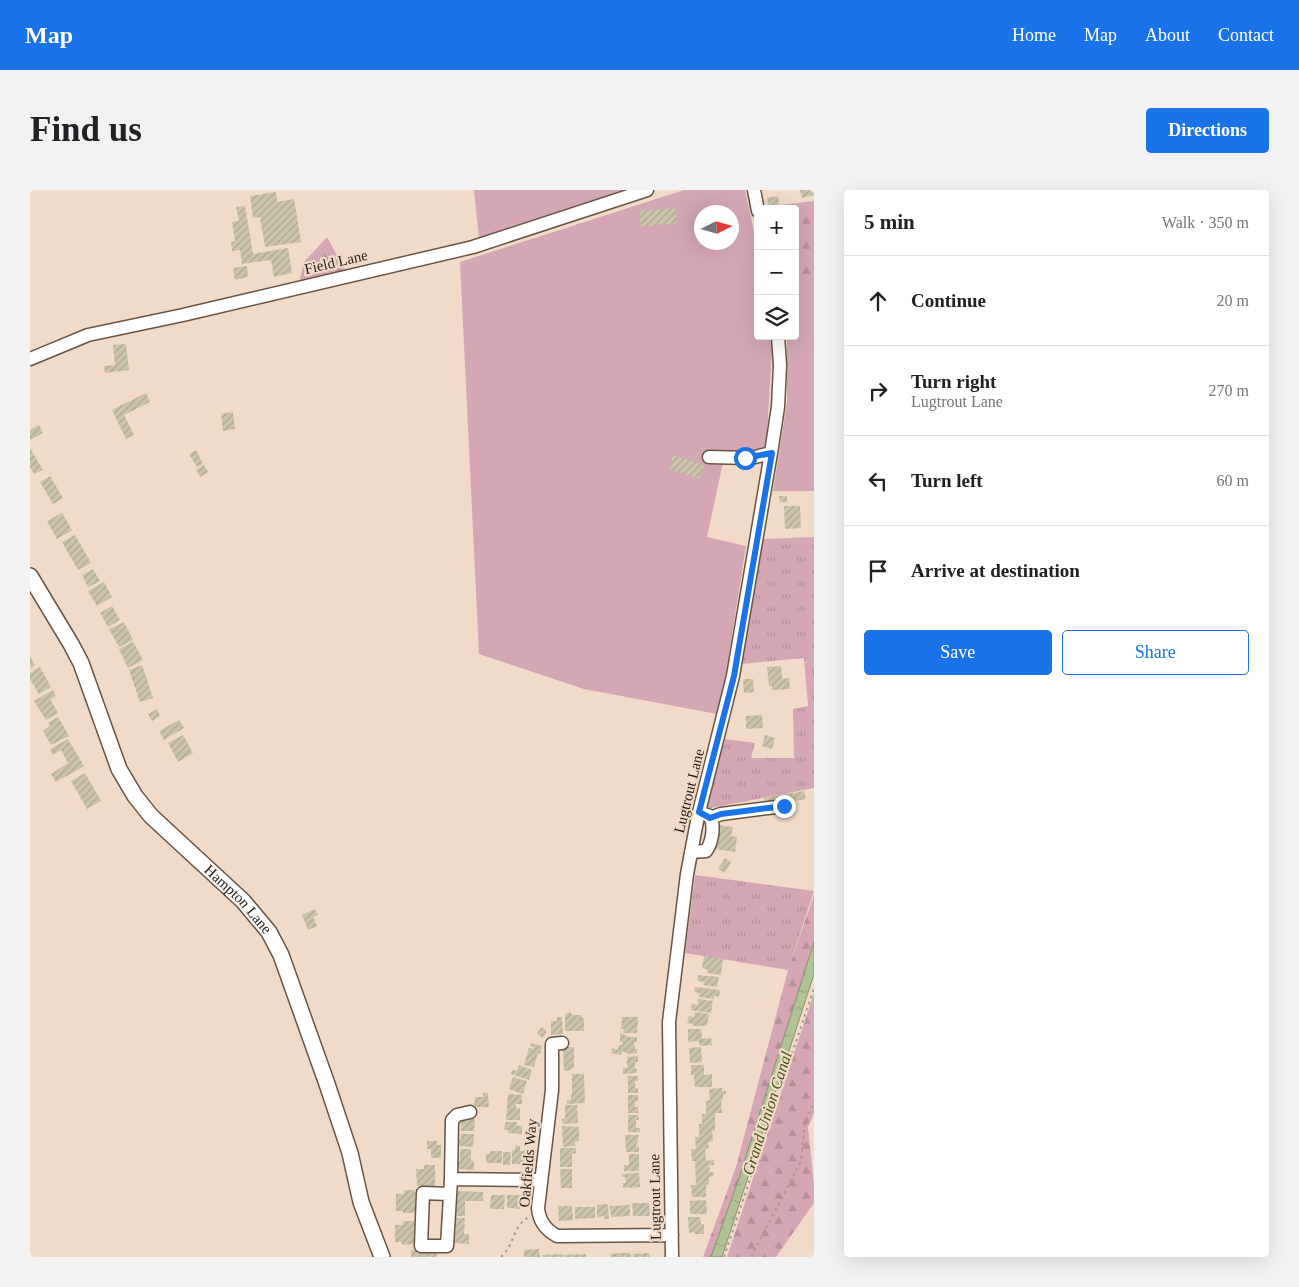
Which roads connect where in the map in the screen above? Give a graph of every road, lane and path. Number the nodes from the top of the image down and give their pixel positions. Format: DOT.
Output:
graph roads {
  1 [pos="647,190"];
  2 [pos="754,190"];
  3 [pos="757,205"];
  4 [pos="778,340"];
  5 [pos="30,359"];
  6 [pos="772,453"];
  7 [pos="709,457"];
  8 [pos="30,576"];
  9 [pos="784,806"];
  10 [pos="705,815"];
  11 [pos="814,988"];
  12 [pos="562,1043"];
  13 [pos="814,1102"];
  14 [pos="470,1112"];
  15 [pos="540,1180"];
  16 [pos="450,1188"];
  17 [pos="539,1215"];
  18 [pos="672,1235"];
  19 [pos="382,1257"];
  20 [pos="501,1257"];
  21 [pos="672,1257"];
  22 [pos="724,1257"];
  23 [pos="752,1257"];
  1 -- 5 [label="street, Field Lane"];
  2 -- 3 [label="street"];
  4 -- 6 [label="street, Lugtrout Lane"];
  6 -- 7 [label="street"];
  6 -- 10 [label="street, Lugtrout Lane"];
  8 -- 19 [label="main road, Hampton Lane"];
  9 -- 10 [label="street"];
  10 -- 18 [label="street, Lugtrout Lane"];
  11 -- 22 [label="path"];
  12 -- 15 [label="street, Oakfields Way"];
  13 -- 23 [label="path"];
  14 -- 16 [label="street"];
  15 -- 16 [label="street"];
  15 -- 17 [label="street, Oakfields Way"];
  16 -- 16 [label="street"];
  17 -- 18 [label="street, Oakfields Way"];
  17 -- 20 [label="path"];
  18 -- 21 [label="street, Lugtrout Lane"];
}
